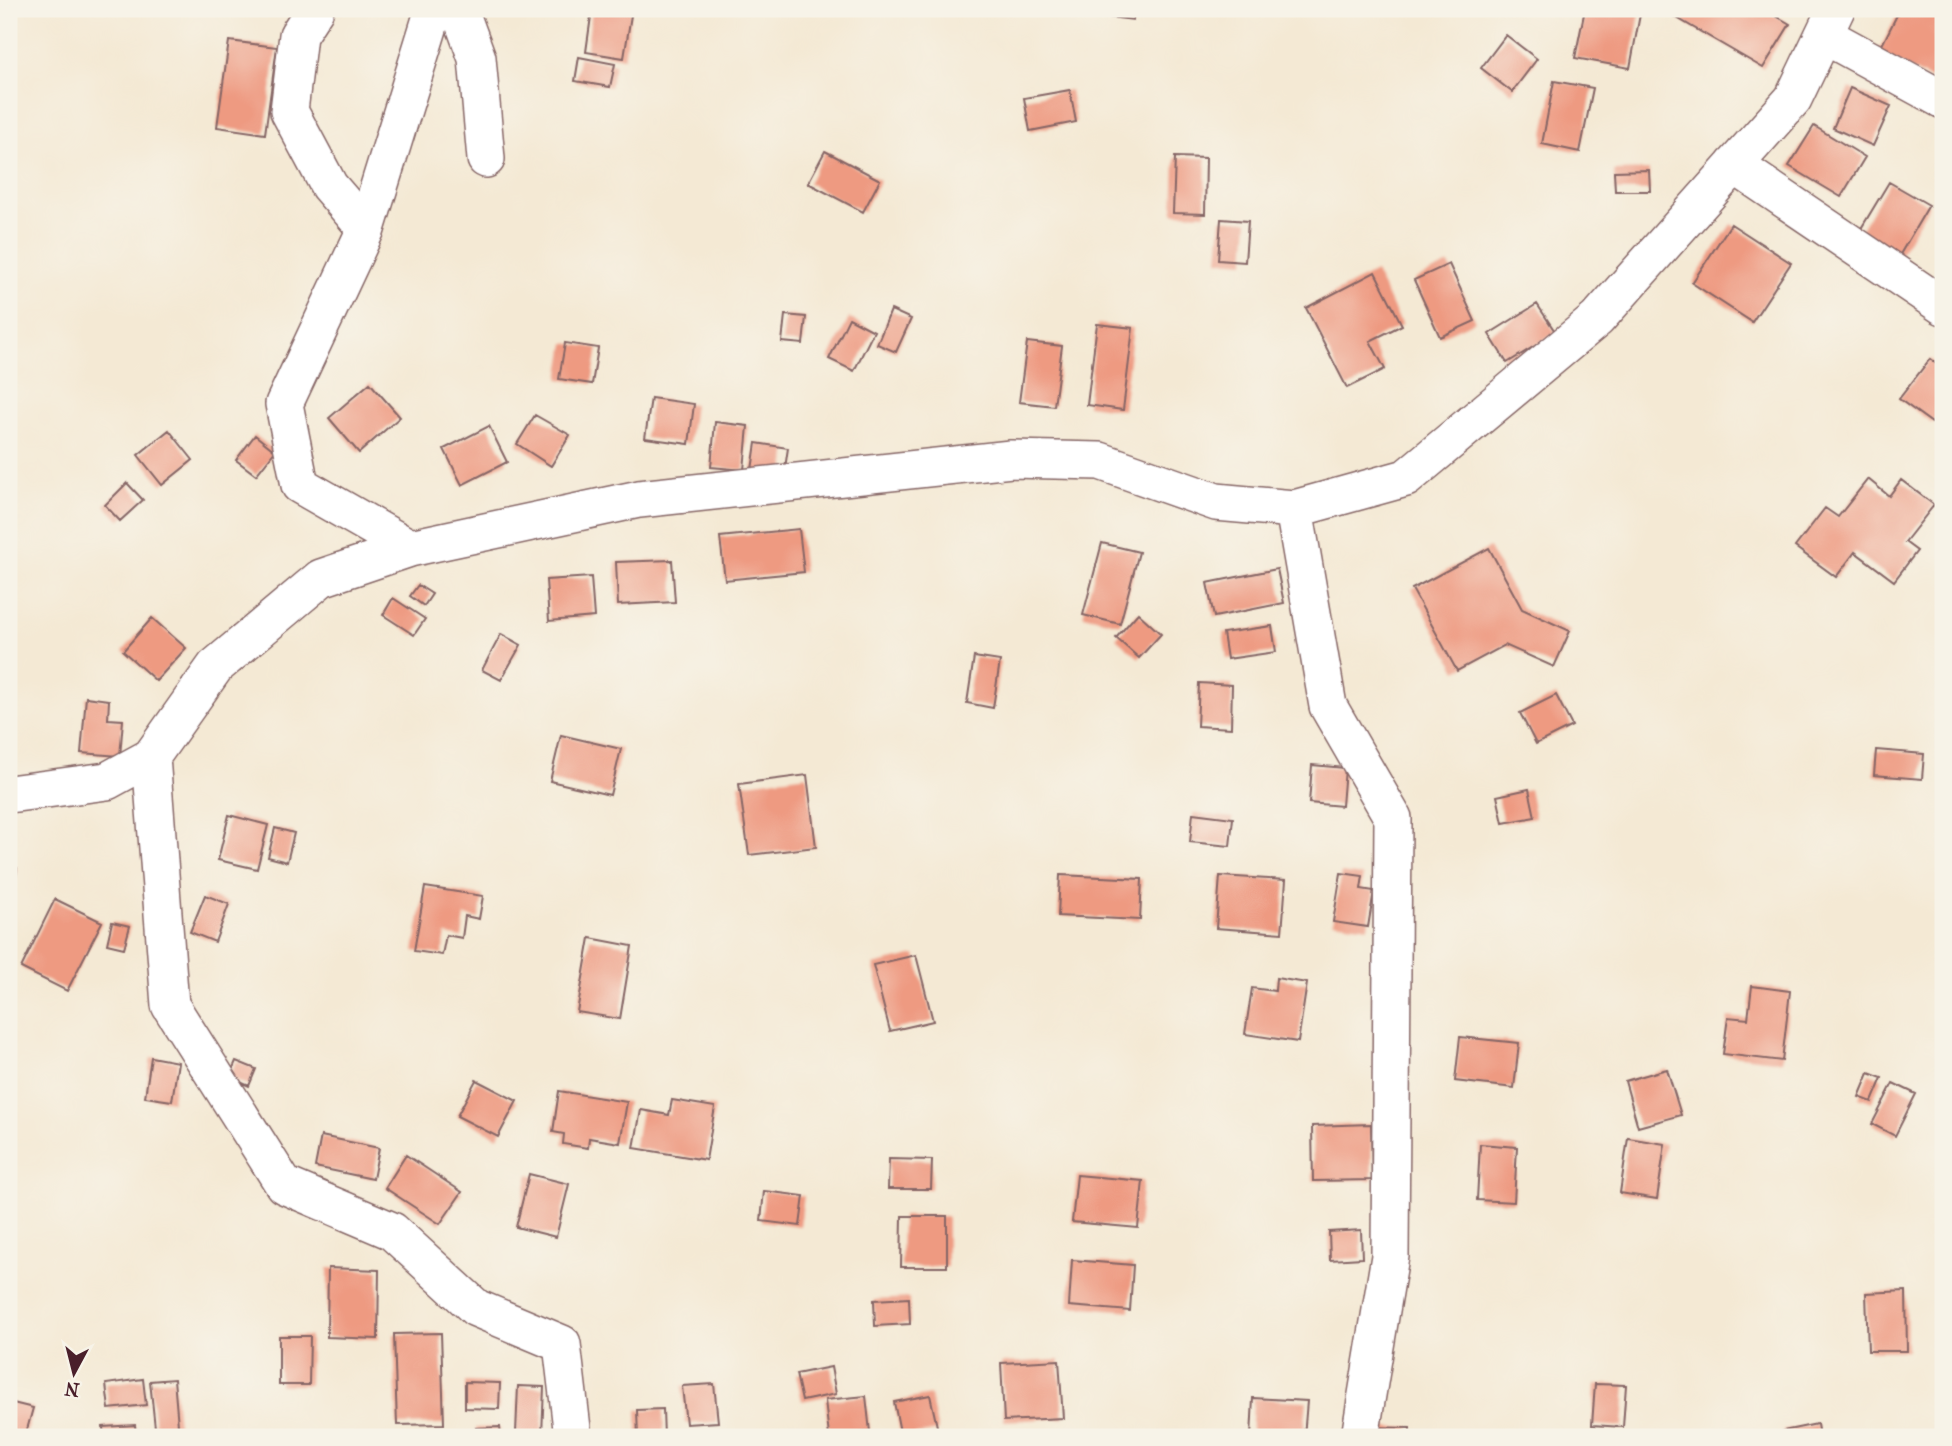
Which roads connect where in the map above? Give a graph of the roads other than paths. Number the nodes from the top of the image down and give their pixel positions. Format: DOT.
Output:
graph roads {
  1 [pos="315,9"];
  2 [pos="434,9"];
  3 [pos="459,9"];
  4 [pos="1830,22"];
  5 [pos="1943,100"];
  6 [pos="486,159"];
  7 [pos="1734,165"];
  8 [pos="366,229"];
  9 [pos="1943,306"];
  10 [pos="1294,509"];
  11 [pos="410,548"];
  12 [pos="152,757"];
  13 [pos="9,794"];
  14 [pos="573,1437"];
  15 [pos="1360,1437"];
  1 -- 8 [label="street"];
  2 -- 8 [label="street"];
  3 -- 6 [label="street"];
  4 -- 5 [label="street"];
  4 -- 7 [label="street"];
  7 -- 9 [label="street"];
  7 -- 10 [label="street"];
  8 -- 11 [label="street"];
  10 -- 11 [label="street"];
  10 -- 15 [label="street"];
  11 -- 12 [label="street"];
  12 -- 13 [label="street"];
  12 -- 14 [label="street"];
}
